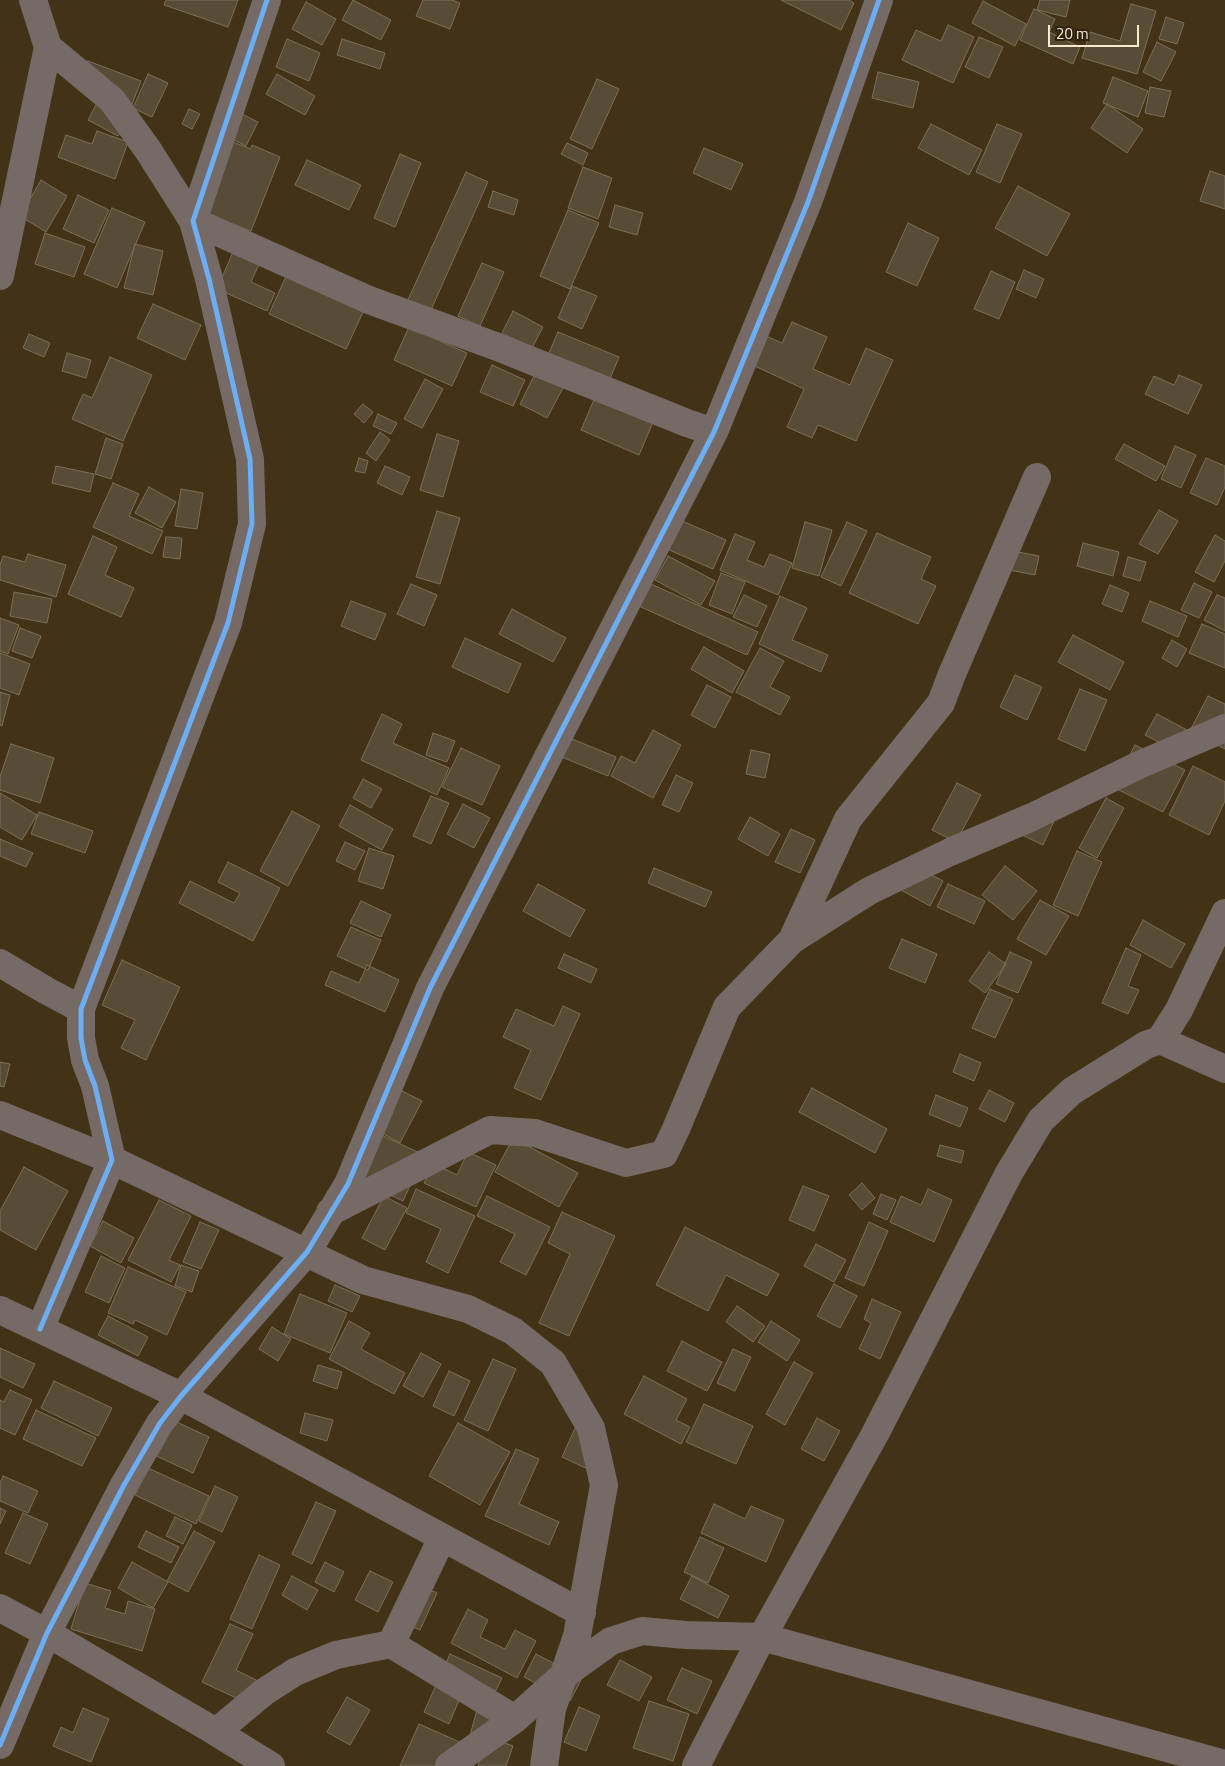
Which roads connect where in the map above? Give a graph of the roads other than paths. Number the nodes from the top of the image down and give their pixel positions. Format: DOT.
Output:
graph roads {
  1 [pos="33,0"];
  2 [pos="267,0"];
  3 [pos="878,0"];
  4 [pos="48,46"];
  5 [pos="193,221"];
  6 [pos="0,276"];
  7 [pos="714,432"];
  8 [pos="1037,477"];
  9 [pos="1225,728"];
  10 [pos="1225,913"];
  11 [pos="792,940"];
  12 [pos="0,963"];
  13 [pos="81,1009"];
  14 [pos="1160,1040"];
  15 [pos="1225,1068"];
  16 [pos="0,1115"];
  17 [pos="112,1160"];
  18 [pos="330,1212"];
  19 [pos="307,1252"];
  20 [pos="0,1310"];
  21 [pos="40,1329"];
  22 [pos="181,1396"];
  23 [pos="442,1538"];
  24 [pos="0,1608"];
  25 [pos="582,1613"];
  26 [pos="47,1633"];
  27 [pos="762,1637"];
  28 [pos="391,1644"];
  29 [pos="565,1674"];
  30 [pos="514,1719"];
  31 [pos="216,1732"];
  32 [pos="0,1745"];
  33 [pos="0,1752"];
  34 [pos="1225,1764"];
  35 [pos="8,1766"];
  36 [pos="271,1766"];
  37 [pos="449,1766"];
  38 [pos="544,1766"];
  39 [pos="696,1766"];
  1 -- 4 [label="street"];
  2 -- 5 [label="street"];
  3 -- 7 [label="street"];
  4 -- 5 [label="street"];
  4 -- 6 [label="street"];
  5 -- 7 [label="street"];
  5 -- 13 [label="street"];
  7 -- 18 [label="street"];
  8 -- 11 [label="street"];
  9 -- 11 [label="street"];
  10 -- 14 [label="street"];
  11 -- 18 [label="street"];
  12 -- 13 [label="street"];
  13 -- 17 [label="street"];
  14 -- 15 [label="street"];
  14 -- 27 [label="street"];
  16 -- 17 [label="street"];
  17 -- 19 [label="street"];
  17 -- 21 [label="street"];
  18 -- 19 [label="street"];
  19 -- 22 [label="street"];
  19 -- 25 [label="street"];
  20 -- 21 [label="street"];
  21 -- 22 [label="street"];
  22 -- 23 [label="street"];
  22 -- 26 [label="street"];
  23 -- 25 [label="street"];
  23 -- 28 [label="street"];
  24 -- 26 [label="street"];
  25 -- 29 [label="street"];
  26 -- 31 [label="street"];
  26 -- 32 [label="street"];
  27 -- 29 [label="street"];
  27 -- 34 [label="street"];
  27 -- 39 [label="street"];
  28 -- 30 [label="street"];
  28 -- 31 [label="street"];
  29 -- 30 [label="street"];
  29 -- 38 [label="street"];
  30 -- 37 [label="street"];
  31 -- 36 [label="street"];
  33 -- 35 [label="street"];
}
